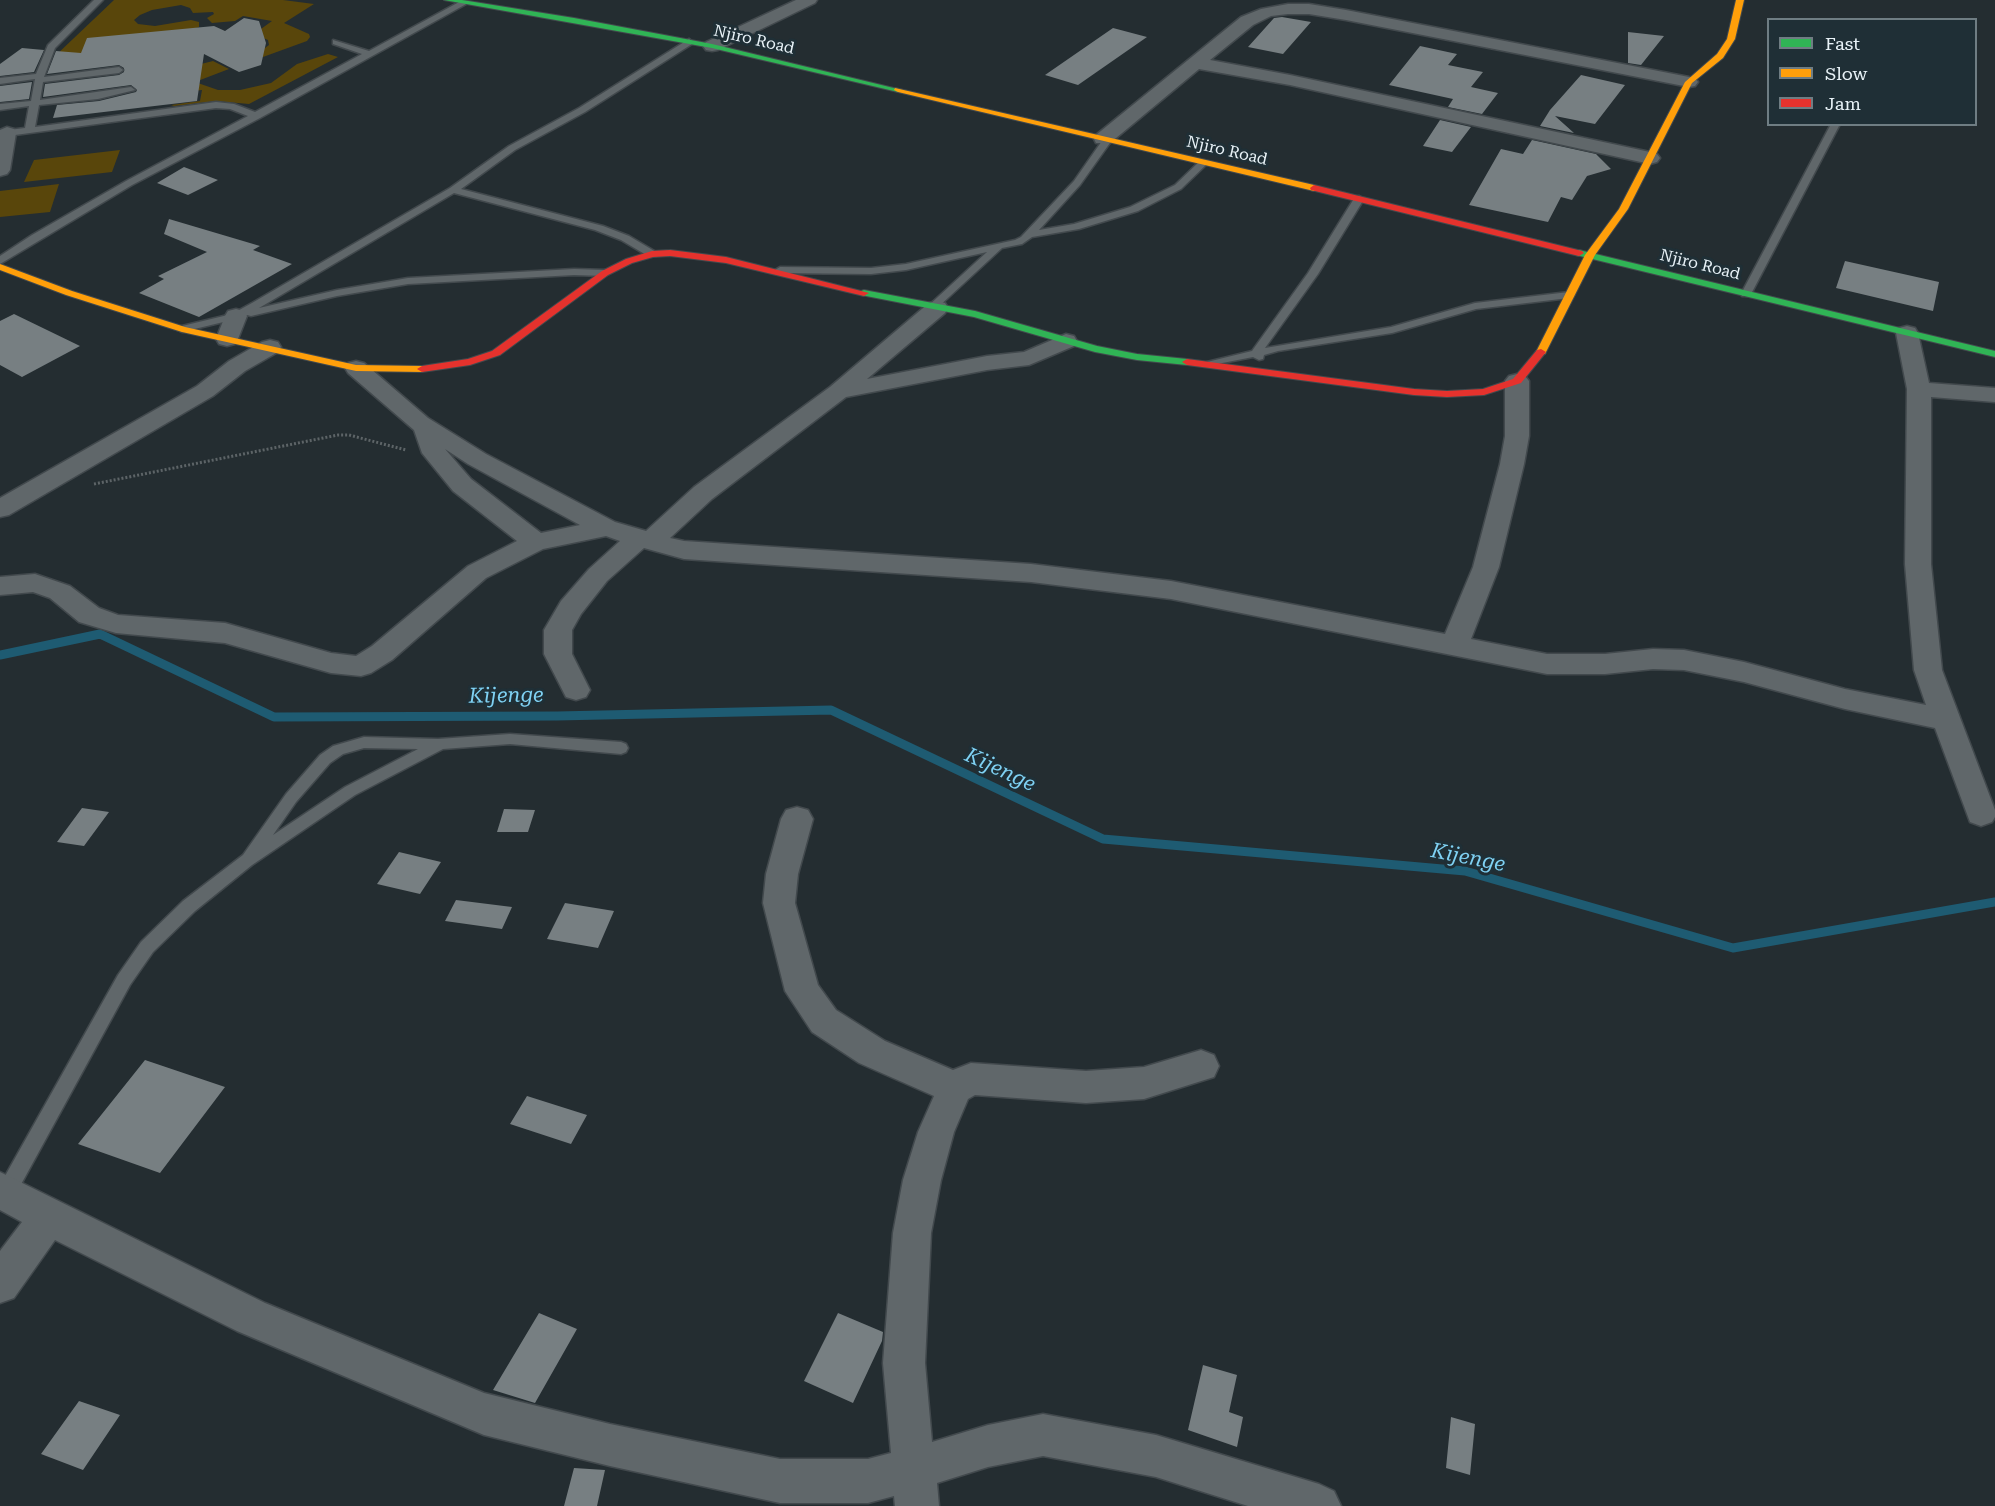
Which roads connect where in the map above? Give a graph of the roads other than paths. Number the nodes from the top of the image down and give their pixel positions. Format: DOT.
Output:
graph roads {
  1 [pos="99,0"];
  2 [pos="809,0"];
  3 [pos="1740,0"];
  4 [pos="460,1"];
  5 [pos="336,42"];
  6 [pos="689,42"];
  7 [pos="712,46"];
  8 [pos="370,54"];
  9 [pos="1195,63"];
  10 [pos="119,70"];
  11 [pos="40,78"];
  12 [pos="0,81"];
  13 [pos="1689,82"];
  14 [pos="132,90"];
  15 [pos="35,102"];
  16 [pos="0,107"];
  17 [pos="257,116"];
  18 [pos="1835,126"];
  19 [pos="29,130"];
  20 [pos="3,134"];
  21 [pos="1105,140"];
  22 [pos="1650,158"];
  23 [pos="1204,162"];
  24 [pos="1,166"];
  25 [pos="453,190"];
  26 [pos="1359,199"];
  27 [pos="1028,235"];
  28 [pos="998,248"];
  29 [pos="652,254"];
  30 [pos="1590,255"];
  31 [pos="0,261"];
  32 [pos="0,267"];
  33 [pos="766,270"];
  34 [pos="604,273"];
  35 [pos="1746,294"];
  36 [pos="1569,295"];
  37 [pos="935,307"];
  38 [pos="236,316"];
  39 [pos="182,329"];
  40 [pos="1907,333"];
  41 [pos="227,339"];
  42 [pos="1066,341"];
  43 [pos="270,347"];
  44 [pos="1257,352"];
  45 [pos="1995,354"];
  46 [pos="1210,364"];
  47 [pos="356,368"];
  48 [pos="1268,372"];
  49 [pos="1517,381"];
  50 [pos="1919,389"];
  51 [pos="838,392"];
  52 [pos="1995,394"];
  53 [pos="425,426"];
  54 [pos="0,509"];
  55 [pos="606,528"];
  56 [pos="645,540"];
  57 [pos="536,542"];
  58 [pos="0,586"];
  59 [pos="1454,646"];
  60 [pos="576,690"];
  61 [pos="1948,720"];
  62 [pos="440,744"];
  63 [pos="621,748"];
  64 [pos="1981,814"];
  65 [pos="797,819"];
  66 [pos="246,861"];
  67 [pos="1201,1066"];
  68 [pos="955,1088"];
  69 [pos="3,1192"];
  70 [pos="48,1217"];
  71 [pos="0,1284"];
  72 [pos="916,1488"];
  73 [pos="1319,1506"];
  1 -- 11 [label="lane"];
  2 -- 7 [label="street"];
  3 -- 13 [label="street"];
  4 -- 6 [label="street, Njiro Road"];
  4 -- 8 [label="lane"];
  5 -- 8 [label="lane"];
  6 -- 7 [label="street, Njiro Road"];
  6 -- 25 [label="lane"];
  7 -- 21 [label="street, Njiro Road"];
  8 -- 17 [label="lane"];
  9 -- 13 [label="street"];
  9 -- 21 [label="street"];
  9 -- 22 [label="street"];
  10 -- 11 [label="lane"];
  11 -- 12 [label="lane"];
  11 -- 15 [label="lane"];
  13 -- 22 [label="street"];
  14 -- 15 [label="lane"];
  15 -- 16 [label="lane"];
  15 -- 19 [label="lane"];
  17 -- 19 [label="lane"];
  17 -- 31 [label="lane"];
  18 -- 35 [label="lane"];
  19 -- 20 [label="lane"];
  20 -- 24 [label="street"];
  21 -- 23 [label="street, Njiro Road"];
  21 -- 27 [label="lane"];
  22 -- 30 [label="street"];
  23 -- 26 [label="street, Njiro Road"];
  23 -- 27 [label="lane"];
  25 -- 29 [label="lane"];
  25 -- 38 [label="lane"];
  26 -- 30 [label="street, Njiro Road"];
  26 -- 44 [label="lane"];
  27 -- 28 [label="lane"];
  28 -- 33 [label="lane"];
  28 -- 37 [label="lane"];
  29 -- 33 [label="street"];
  29 -- 34 [label="street"];
  30 -- 35 [label="street, Njiro Road"];
  30 -- 36 [label="street"];
  32 -- 39 [label="street"];
  33 -- 37 [label="street"];
  34 -- 38 [label="lane"];
  34 -- 47 [label="street"];
  35 -- 40 [label="street, Njiro Road"];
  36 -- 44 [label="lane"];
  36 -- 49 [label="street"];
  37 -- 42 [label="street"];
  37 -- 51 [label="street"];
  38 -- 39 [label="lane"];
  38 -- 41 [label="street"];
  39 -- 41 [label="street"];
  40 -- 45 [label="street, Njiro Road"];
  40 -- 50 [label="street"];
  41 -- 43 [label="street"];
  42 -- 46 [label="street"];
  42 -- 51 [label="street"];
  43 -- 47 [label="street"];
  43 -- 54 [label="street"];
  44 -- 46 [label="lane"];
  44 -- 48 [label="lane"];
  46 -- 48 [label="street"];
  47 -- 53 [label="street"];
  48 -- 49 [label="street"];
  49 -- 59 [label="street"];
  50 -- 52 [label="street"];
  50 -- 61 [label="street"];
  51 -- 56 [label="street"];
  53 -- 55 [label="street"];
  53 -- 57 [label="street"];
  55 -- 56 [label="street"];
  55 -- 57 [label="street"];
  56 -- 59 [label="street"];
  56 -- 60 [label="street"];
  57 -- 58 [label="street"];
  59 -- 61 [label="street"];
  61 -- 64 [label="street"];
  62 -- 63 [label="lane"];
  62 -- 66 [label="lane"];
  62 -- 66 [label="lane"];
  65 -- 68 [label="street"];
  66 -- 69 [label="lane"];
  67 -- 68 [label="street"];
  68 -- 72 [label="street"];
  69 -- 70 [label="street"];
  70 -- 71 [label="street"];
  70 -- 72 [label="street"];
  72 -- 73 [label="street"];
}
